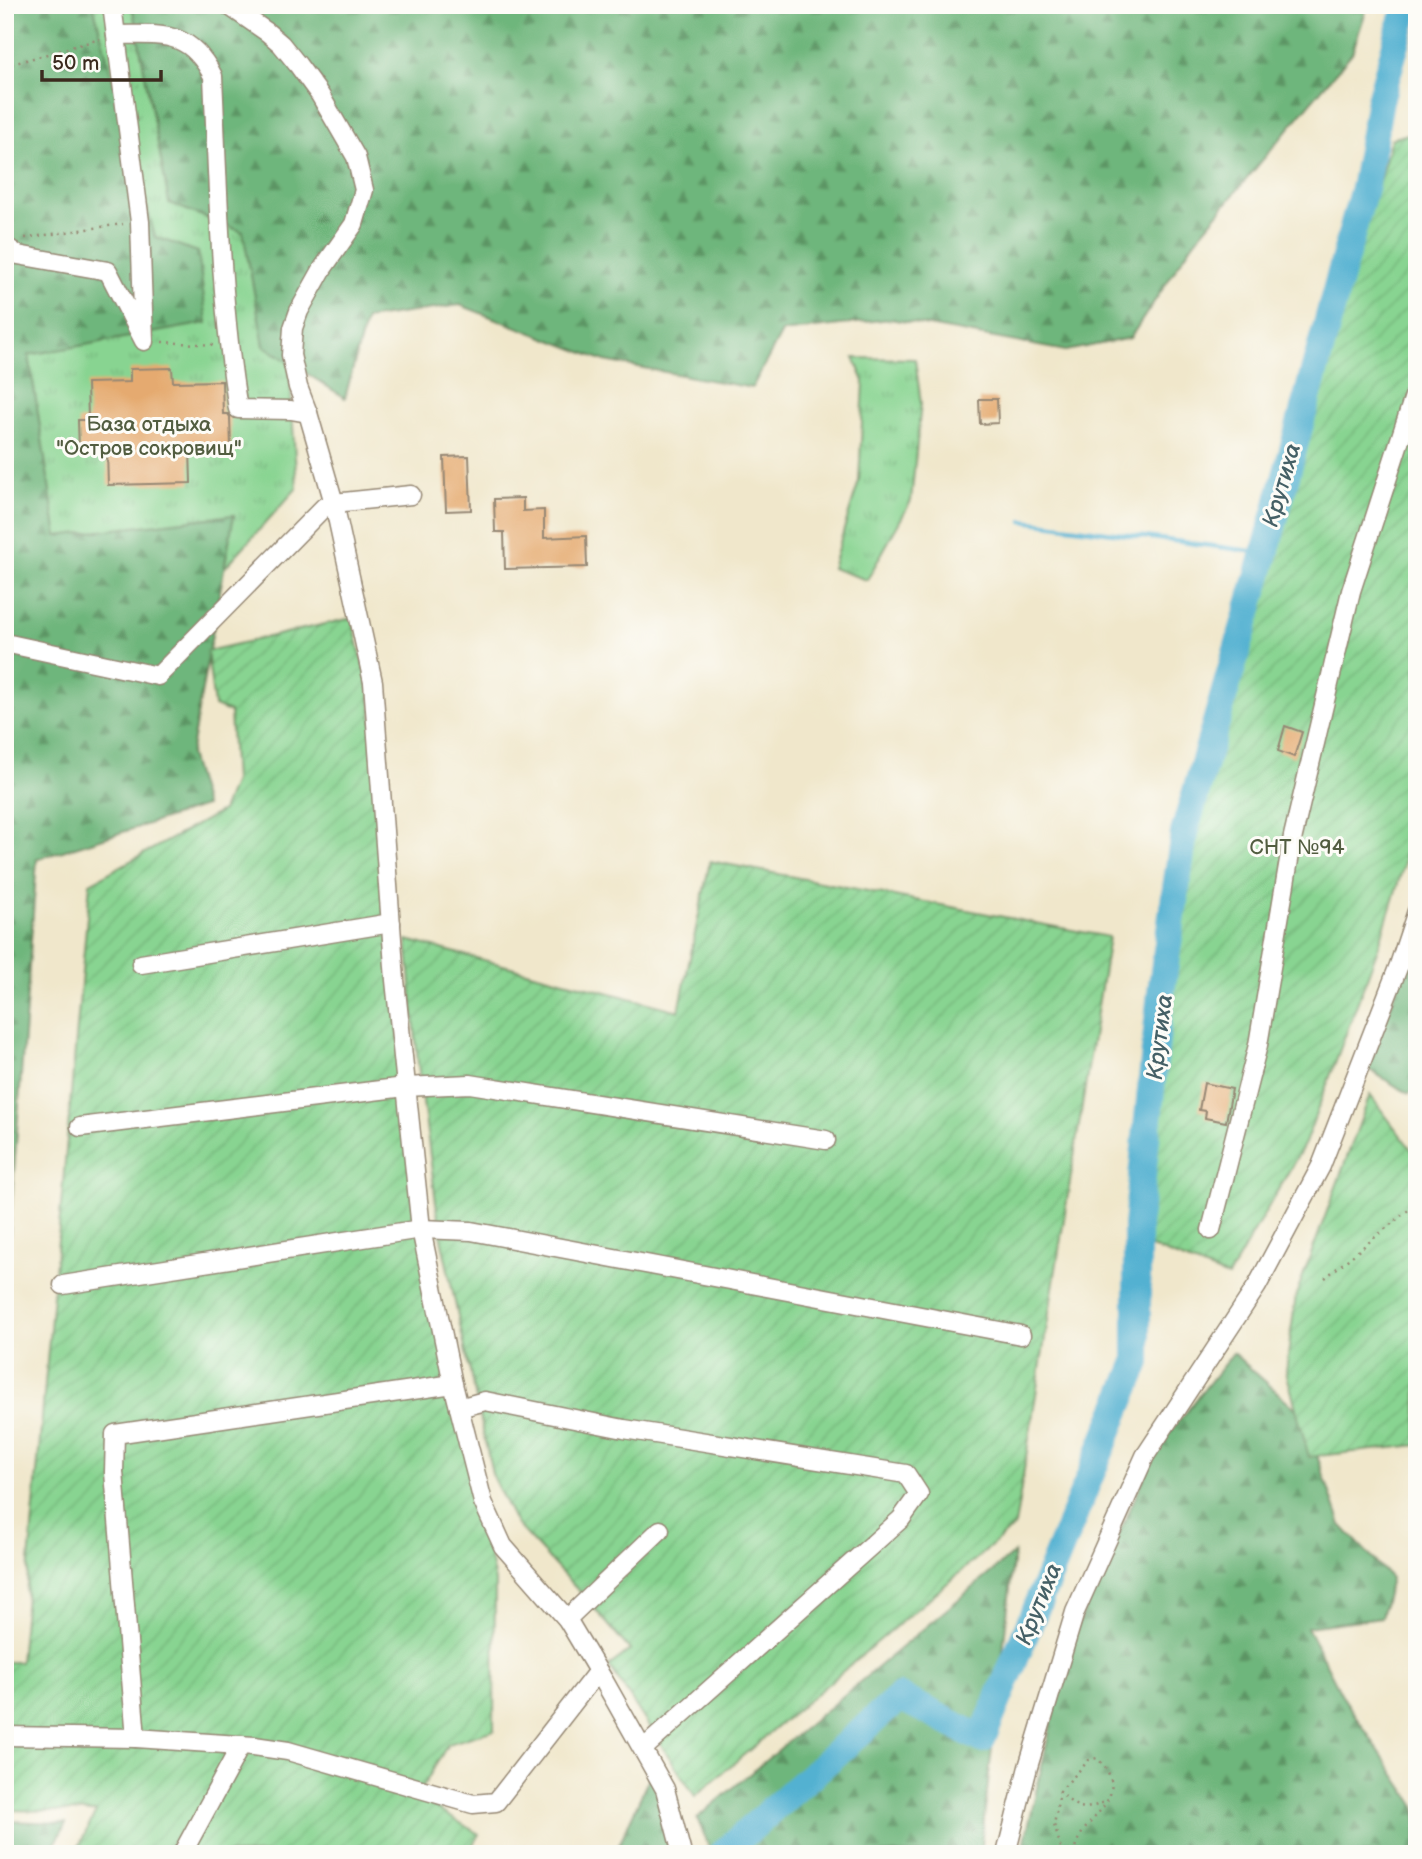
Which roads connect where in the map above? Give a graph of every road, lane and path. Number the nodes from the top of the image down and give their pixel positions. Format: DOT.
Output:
graph roads {
  1 [pos="112,5"];
  2 [pos="229,5"];
  3 [pos="116,35"];
  4 [pos="5,66"];
  5 [pos="140,222"];
  6 [pos="12,243"];
  7 [pos="144,341"];
  8 [pos="228,346"];
  9 [pos="1417,387"];
  10 [pos="308,413"];
  11 [pos="411,495"];
  12 [pos="334,503"];
  13 [pos="5,643"];
  14 [pos="1417,911"];
  15 [pos="391,923"];
  16 [pos="141,964"];
  17 [pos="405,1087"];
  18 [pos="80,1127"];
  19 [pos="826,1140"];
  20 [pos="1417,1203"];
  21 [pos="421,1229"];
  22 [pos="1211,1230"];
  23 [pos="1325,1278"];
  24 [pos="62,1284"];
  25 [pos="1020,1335"];
  26 [pos="453,1384"];
  27 [pos="458,1408"];
  28 [pos="660,1530"];
  29 [pos="567,1619"];
  30 [pos="598,1671"];
  31 [pos="5,1737"];
  32 [pos="136,1738"];
  33 [pos="241,1745"];
  34 [pos="643,1749"];
  35 [pos="1060,1791"];
  36 [pos="1108,1800"];
  37 [pos="182,1854"];
  38 [pos="681,1854"];
  39 [pos="1006,1854"];
  40 [pos="1063,1854"];
  41 [pos="1074,1854"];
  1 -- 3 [label="street"];
  2 -- 10 [label="street"];
  3 -- 4 [label="path"];
  3 -- 5 [label="street"];
  3 -- 8 [label="street"];
  5 -- 6 [label="path"];
  5 -- 7 [label="street"];
  6 -- 7 [label="street"];
  7 -- 8 [label="path"];
  8 -- 10 [label="street"];
  9 -- 22 [label="street"];
  10 -- 12 [label="street"];
  11 -- 12 [label="street"];
  12 -- 13 [label="street"];
  12 -- 15 [label="street"];
  14 -- 39 [label="street"];
  15 -- 16 [label="street"];
  15 -- 17 [label="street"];
  17 -- 18 [label="street"];
  17 -- 19 [label="street"];
  17 -- 21 [label="street"];
  20 -- 23 [label="path"];
  21 -- 24 [label="street"];
  21 -- 25 [label="street"];
  21 -- 26 [label="street"];
  26 -- 27 [label="street"];
  26 -- 32 [label="street"];
  27 -- 29 [label="street"];
  27 -- 34 [label="street"];
  28 -- 29 [label="street"];
  29 -- 30 [label="street"];
  30 -- 33 [label="street"];
  30 -- 34 [label="street"];
  31 -- 32 [label="street"];
  32 -- 33 [label="street"];
  33 -- 37 [label="street"];
  34 -- 38 [label="street"];
  35 -- 36 [label="path"];
  35 -- 36 [label="path"];
  35 -- 40 [label="path"];
  36 -- 41 [label="path"];
}
